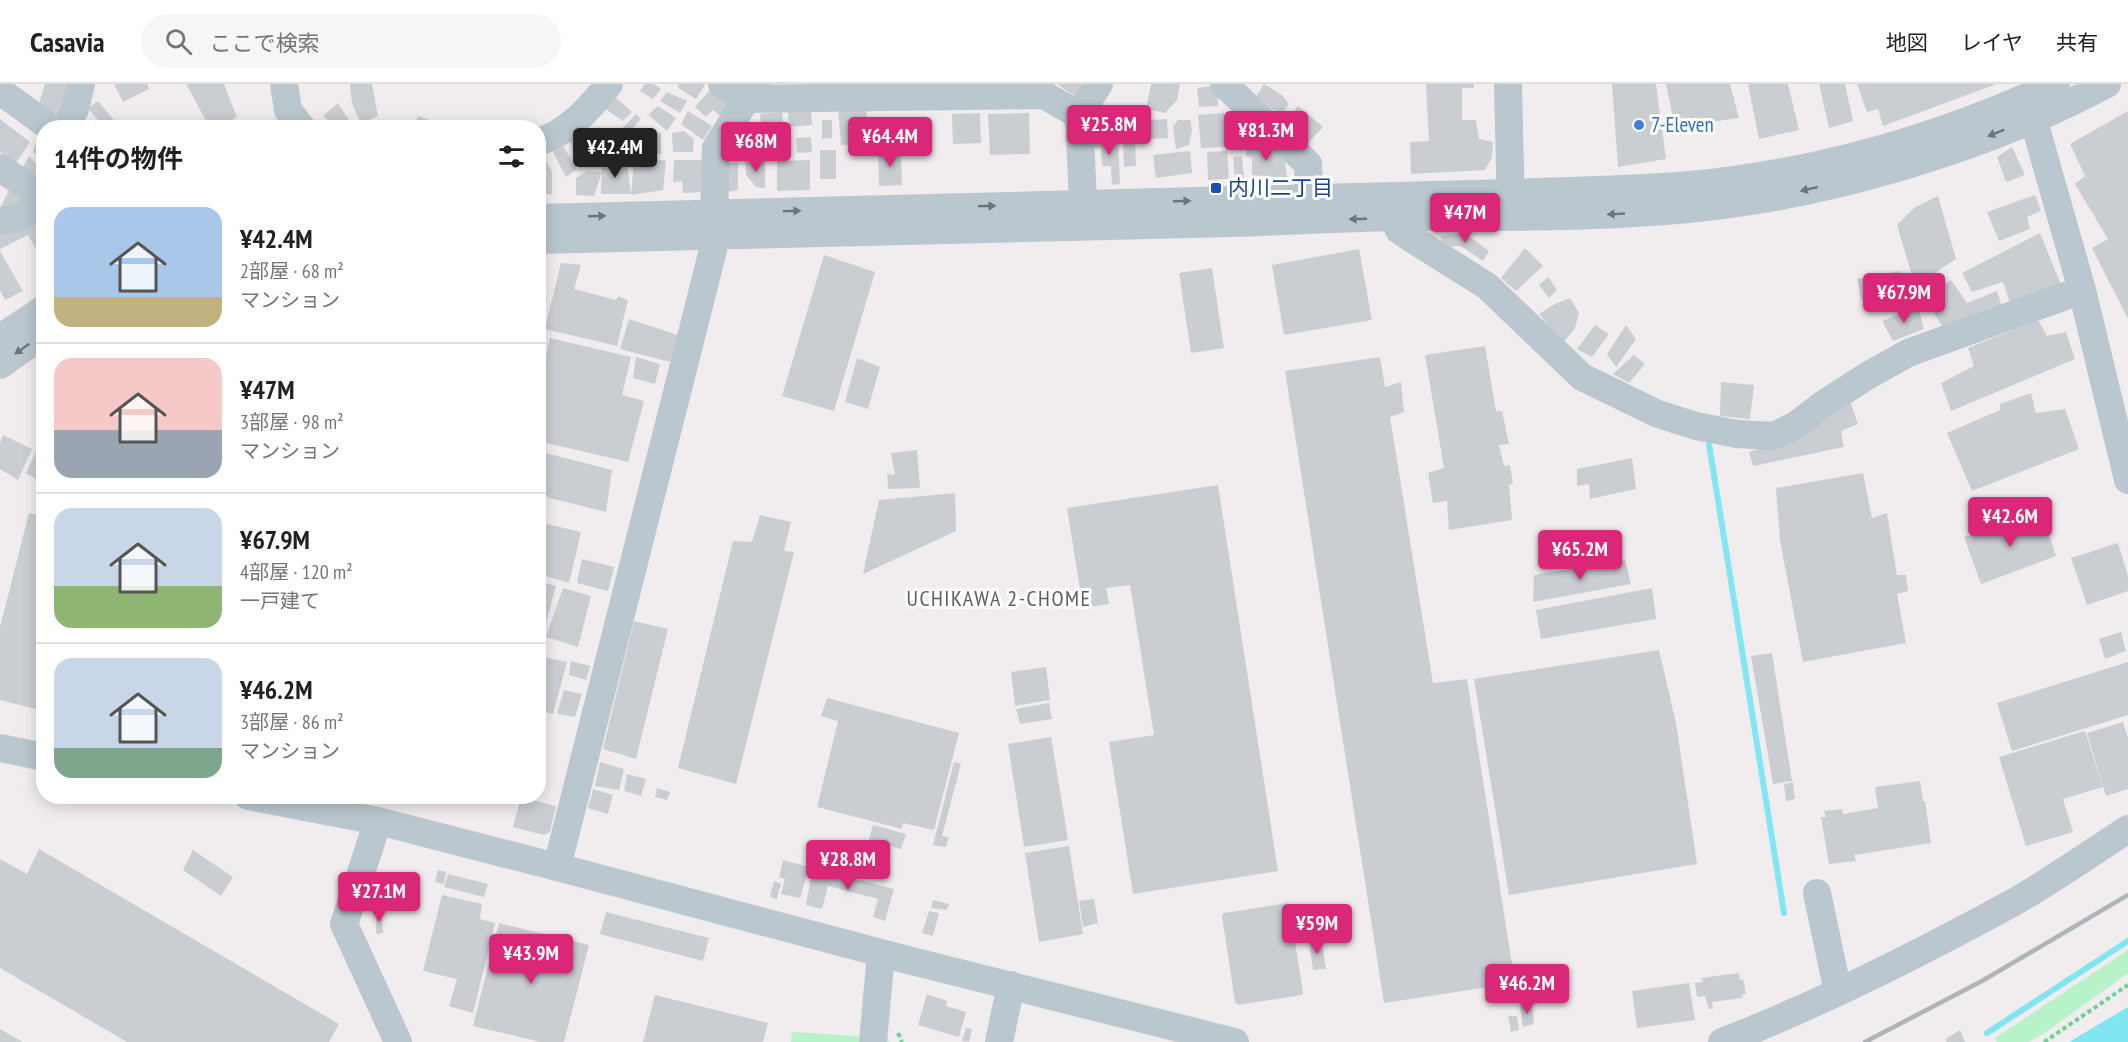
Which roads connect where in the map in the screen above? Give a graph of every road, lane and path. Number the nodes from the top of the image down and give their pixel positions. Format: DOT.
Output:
graph roads {
  1 [pos="81,84"];
  2 [pos="284,84"];
  3 [pos="609,84"];
  4 [pos="722,84"];
  5 [pos="1099,84"];
  6 [pos="1224,84"];
  7 [pos="1508,84"];
  8 [pos="2056,84"];
  9 [pos="2107,84"];
  10 [pos="0,91"];
  11 [pos="751,92"];
  12 [pos="2023,101"];
  13 [pos="1079,116"];
  14 [pos="40,120"];
  15 [pos="69,120"];
  16 [pos="296,120"];
  17 [pos="546,139"];
  18 [pos="0,168"];
  19 [pos="36,191"];
  20 [pos="36,203"];
  21 [pos="1511,205"];
  22 [pos="1310,209"];
  23 [pos="1084,215"];
  24 [pos="546,218"];
  25 [pos="1394,218"];
  26 [pos="0,221"];
  27 [pos="714,224"];
  28 [pos="546,239"];
  29 [pos="2082,290"];
  30 [pos="36,314"];
  31 [pos="0,338"];
  32 [pos="36,340"];
  33 [pos="0,365"];
  34 [pos="2128,480"];
  35 [pos="0,748"];
  36 [pos="36,755"];
  37 [pos="288,804"];
  38 [pos="378,822"];
  39 [pos="2128,829"];
  40 [pos="557,867"];
  41 [pos="1817,893"];
  42 [pos="881,952"];
  43 [pos="1011,985"];
  44 [pos="2128,985"];
  45 [pos="1838,992"];
  46 [pos="398,1042"];
  47 [pos="873,1042"];
  48 [pos="999,1042"];
  49 [pos="1236,1042"];
  50 [pos="1722,1042"];
  51 [pos="2044,1042"];
  1 -- 15 [label="street"];
  2 -- 16 [label="street"];
  3 -- 17 [label="street"];
  4 -- 11 [label="street"];
  5 -- 13 [label="street"];
  6 -- 22 [label="street"];
  7 -- 21 [label="street"];
  8 -- 12 [label="street"];
  9 -- 12 [label="street"];
  10 -- 14 [label="street"];
  11 -- 13 [label="street"];
  11 -- 27 [label="street"];
  12 -- 21 [label="street"];
  12 -- 29 [label="street"];
  13 -- 23 [label="street"];
  18 -- 19 [label="street"];
  20 -- 26 [label="street"];
  21 -- 22 [label="street"];
  21 -- 25 [label="street"];
  22 -- 23 [label="street"];
  25 -- 22 [label="street, one-way"];
  23 -- 27 [label="street"];
  24 -- 27 [label="street, one-way"];
  25 -- 29 [label="street"];
  27 -- 28 [label="street"];
  27 -- 40 [label="street"];
  29 -- 34 [label="street"];
  30 -- 31 [label="street"];
  32 -- 33 [label="street, one-way"];
  35 -- 36 [label="street"];
  37 -- 38 [label="street"];
  38 -- 40 [label="street"];
  38 -- 46 [label="street"];
  39 -- 45 [label="street"];
  40 -- 42 [label="street"];
  41 -- 45 [label="street"];
  42 -- 43 [label="street"];
  42 -- 47 [label="street"];
  43 -- 48 [label="street"];
  43 -- 49 [label="street"];
  44 -- 51 [label="path"];
  45 -- 50 [label="street"];
}
